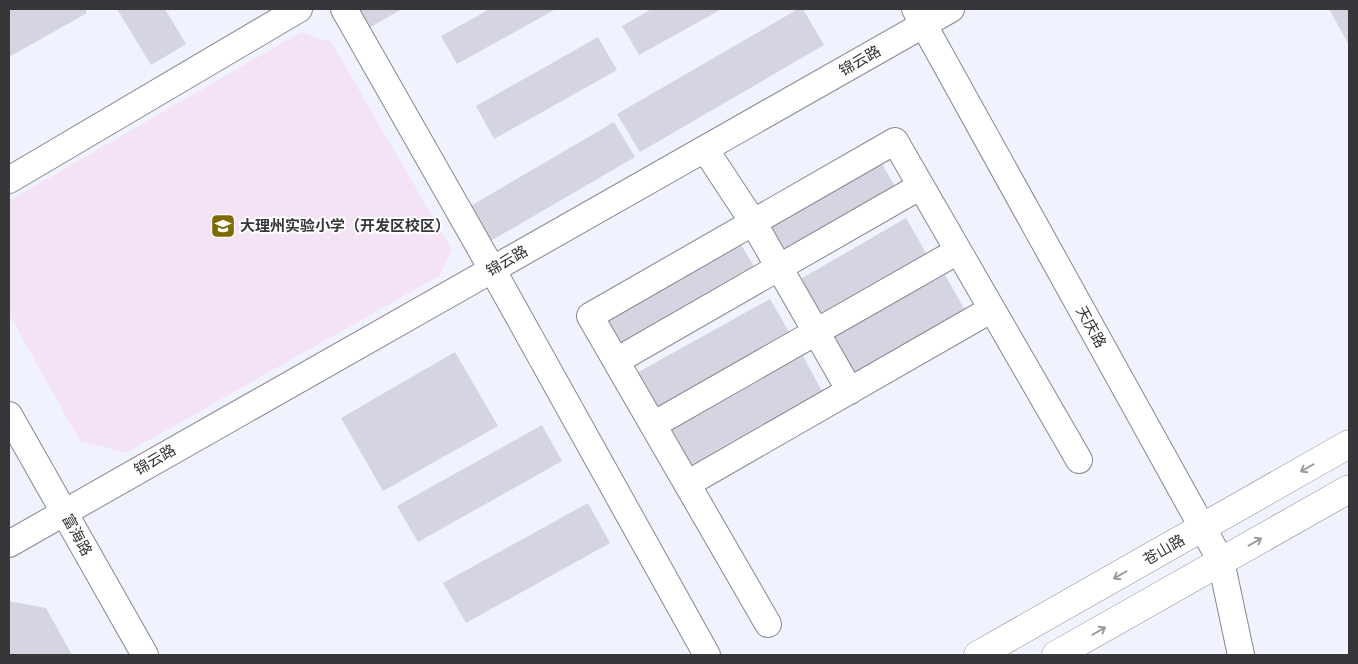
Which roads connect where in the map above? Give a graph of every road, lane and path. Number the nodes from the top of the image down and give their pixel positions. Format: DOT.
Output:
graph roads {
  1 [pos="298,9"];
  2 [pos="344,9"];
  3 [pos="951,9"];
  4 [pos="919,16"];
  5 [pos="704,149"];
  6 [pos="9,180"];
  7 [pos="921,186"];
  8 [pos="753,222"];
  9 [pos="958,251"];
  10 [pos="779,268"];
  11 [pos="492,269"];
  12 [pos="992,309"];
  13 [pos="816,332"];
  14 [pos="616,361"];
  15 [pos="850,391"];
  16 [pos="9,415"];
  17 [pos="653,426"];
  18 [pos="1349,444"];
  19 [pos="1079,460"];
  20 [pos="687,484"];
  21 [pos="1349,489"];
  22 [pos="64,512"];
  23 [pos="1202,528"];
  24 [pos="9,544"];
  25 [pos="1221,562"];
  26 [pos="768,624"];
  27 [pos="145,655"];
  28 [pos="707,655"];
  29 [pos="978,655"];
  30 [pos="1056,655"];
  31 [pos="1241,655"];
  1 -- 6 [label="street"];
  2 -- 11 [label="street"];
  3 -- 4 [label="street, 锦云路"];
  4 -- 5 [label="street, 锦云路"];
  4 -- 23 [label="street, 天庆路"];
  5 -- 8 [label="street"];
  5 -- 11 [label="street, 锦云路"];
  7 -- 8 [label="street"];
  7 -- 9 [label="street"];
  7 -- 10 [label="street"];
  8 -- 10 [label="street"];
  8 -- 14 [label="street"];
  9 -- 12 [label="street"];
  9 -- 13 [label="street"];
  10 -- 13 [label="street"];
  10 -- 14 [label="street"];
  11 -- 22 [label="street, 锦云路"];
  11 -- 28 [label="street"];
  12 -- 15 [label="street"];
  12 -- 19 [label="street"];
  13 -- 15 [label="street"];
  13 -- 17 [label="street"];
  14 -- 17 [label="street"];
  15 -- 20 [label="street"];
  16 -- 22 [label="street, 富海路"];
  17 -- 20 [label="street"];
  18 -- 23 [label="main road, 苍山路, one-way"];
  20 -- 26 [label="street"];
  25 -- 21 [label="main road, one-way"];
  22 -- 24 [label="street, 锦云路"];
  22 -- 27 [label="street, 富海路"];
  23 -- 25 [label="street, 天庆路"];
  23 -- 29 [label="main road, 苍山路, one-way"];
  30 -- 25 [label="main road, one-way"];
  25 -- 31 [label="street, 天庆路"];
}
